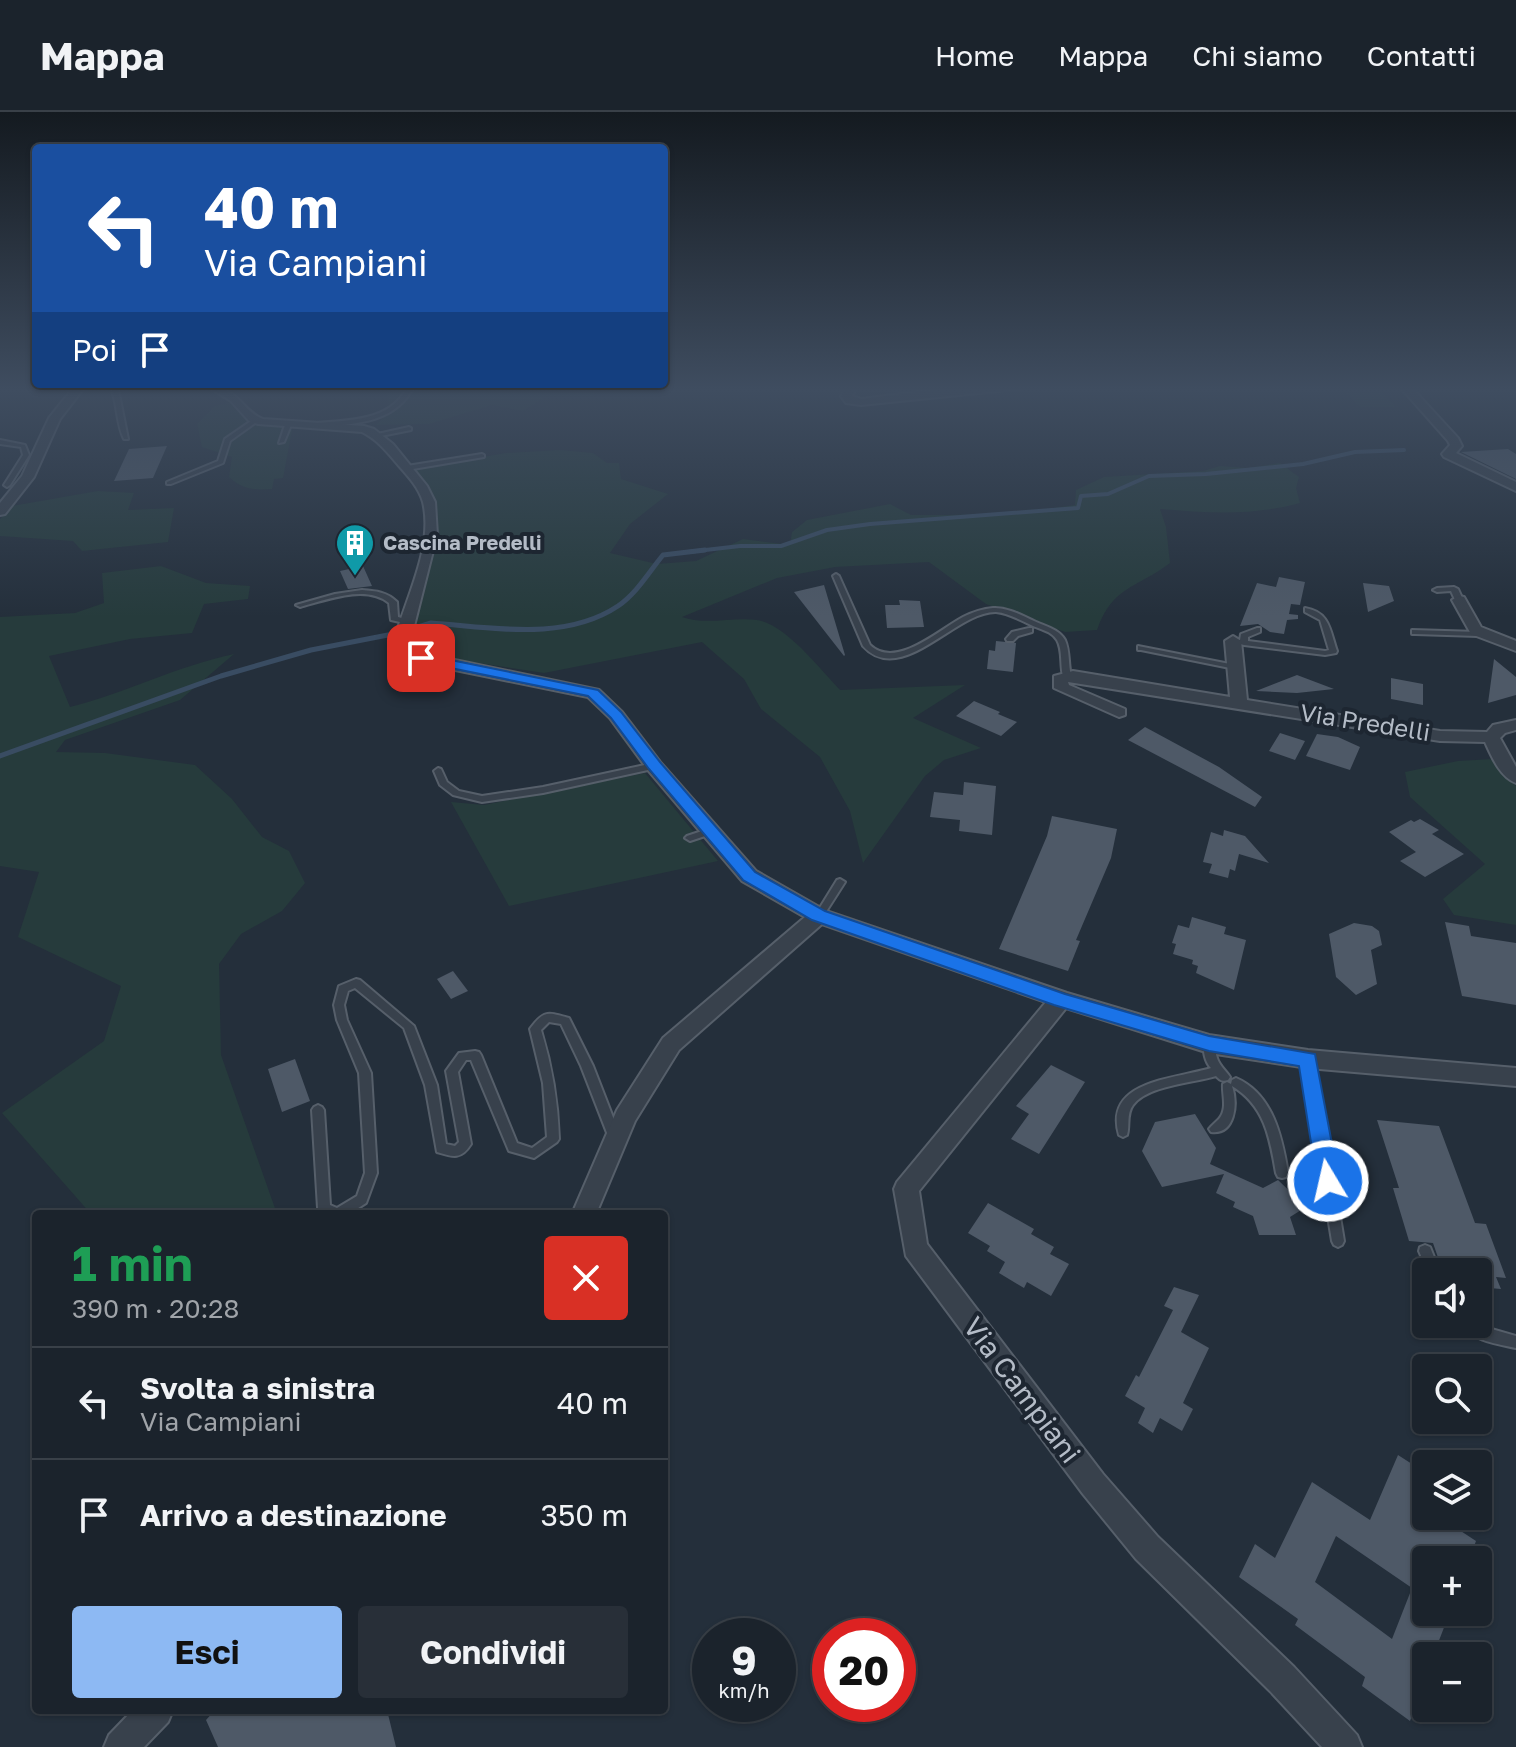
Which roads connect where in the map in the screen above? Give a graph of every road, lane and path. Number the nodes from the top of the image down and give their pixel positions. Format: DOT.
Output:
graph roads {
  1 [pos="20,464"];
  2 [pos="34,464"];
  3 [pos="215,464"];
  4 [pos="404,464"];
  5 [pos="430,464"];
  6 [pos="1469,464"];
  7 [pos="407,468"];
  8 [pos="169,483"];
  9 [pos="7,485"];
  10 [pos="1516,487"];
  11 [pos="0,511"];
  12 [pos="836,576"];
  13 [pos="1437,590"];
  14 [pos="1459,600"];
  15 [pos="300,605"];
  16 [pos="1308,610"];
  17 [pos="406,622"];
  18 [pos="1035,629"];
  19 [pos="1257,630"];
  20 [pos="1415,632"];
  21 [pos="1478,634"];
  22 [pos="1010,639"];
  23 [pos="1238,642"];
  24 [pos="1516,646"];
  25 [pos="1141,648"];
  26 [pos="1235,667"];
  27 [pos="1067,676"];
  28 [pos="1239,703"];
  29 [pos="1119,712"];
  30 [pos="1516,725"];
  31 [pos="1491,737"];
  32 [pos="654,766"];
  33 [pos="438,771"];
  34 [pos="1516,778"];
  35 [pos="711,831"];
  36 [pos="690,838"];
  37 [pos="840,882"];
  38 [pos="819,916"];
  39 [pos="1061,999"];
  40 [pos="1209,1044"];
  41 [pos="1308,1059"];
  42 [pos="1516,1077"];
  43 [pos="1226,1080"];
  44 [pos="318,1110"];
  45 [pos="1215,1129"];
  46 [pos="1123,1132"];
  47 [pos="616,1140"];
  48 [pos="1282,1173"];
  49 [pos="329,1210"];
  50 [pos="344,1210"];
  51 [pos="586,1210"];
  52 [pos="1338,1241"];
  53 [pos="1425,1251"];
  54 [pos="1428,1258"];
  55 [pos="1492,1336"];
  56 [pos="1516,1342"];
  57 [pos="152,1714"];
  58 [pos="121,1747"];
  59 [pos="1345,1747"];
  1 -- 9 [label="lane"];
  2 -- 11 [label="street"];
  3 -- 8 [label="lane"];
  4 -- 7 [label="street"];
  5 -- 7 [label="lane"];
  6 -- 10 [label="street"];
  7 -- 17 [label="street"];
  12 -- 18 [label="lane"];
  13 -- 14 [label="lane"];
  14 -- 21 [label="street"];
  15 -- 17 [label="lane"];
  16 -- 23 [label="lane"];
  17 -- 32 [label="street"];
  18 -- 22 [label="lane"];
  18 -- 27 [label="lane"];
  19 -- 23 [label="lane"];
  20 -- 21 [label="lane"];
  21 -- 24 [label="street"];
  23 -- 26 [label="street"];
  25 -- 26 [label="lane"];
  26 -- 28 [label="street"];
  27 -- 28 [label="street, Via Predelli"];
  27 -- 29 [label="street"];
  28 -- 31 [label="street, Via Predelli"];
  30 -- 31 [label="street"];
  31 -- 34 [label="street"];
  32 -- 33 [label="lane"];
  32 -- 35 [label="street"];
  35 -- 36 [label="lane"];
  35 -- 38 [label="street"];
  37 -- 38 [label="lane"];
  38 -- 39 [label="street"];
  38 -- 47 [label="street"];
  39 -- 40 [label="street"];
  39 -- 59 [label="street, Via Campiani"];
  40 -- 41 [label="street"];
  40 -- 43 [label="lane"];
  41 -- 42 [label="street"];
  41 -- 52 [label="lane"];
  43 -- 45 [label="lane"];
  43 -- 46 [label="lane"];
  43 -- 48 [label="lane"];
  44 -- 49 [label="lane"];
  47 -- 50 [label="lane"];
  47 -- 51 [label="street"];
  53 -- 54 [label="lane"];
  55 -- 56 [label="lane"];
  57 -- 58 [label="street"];
}
